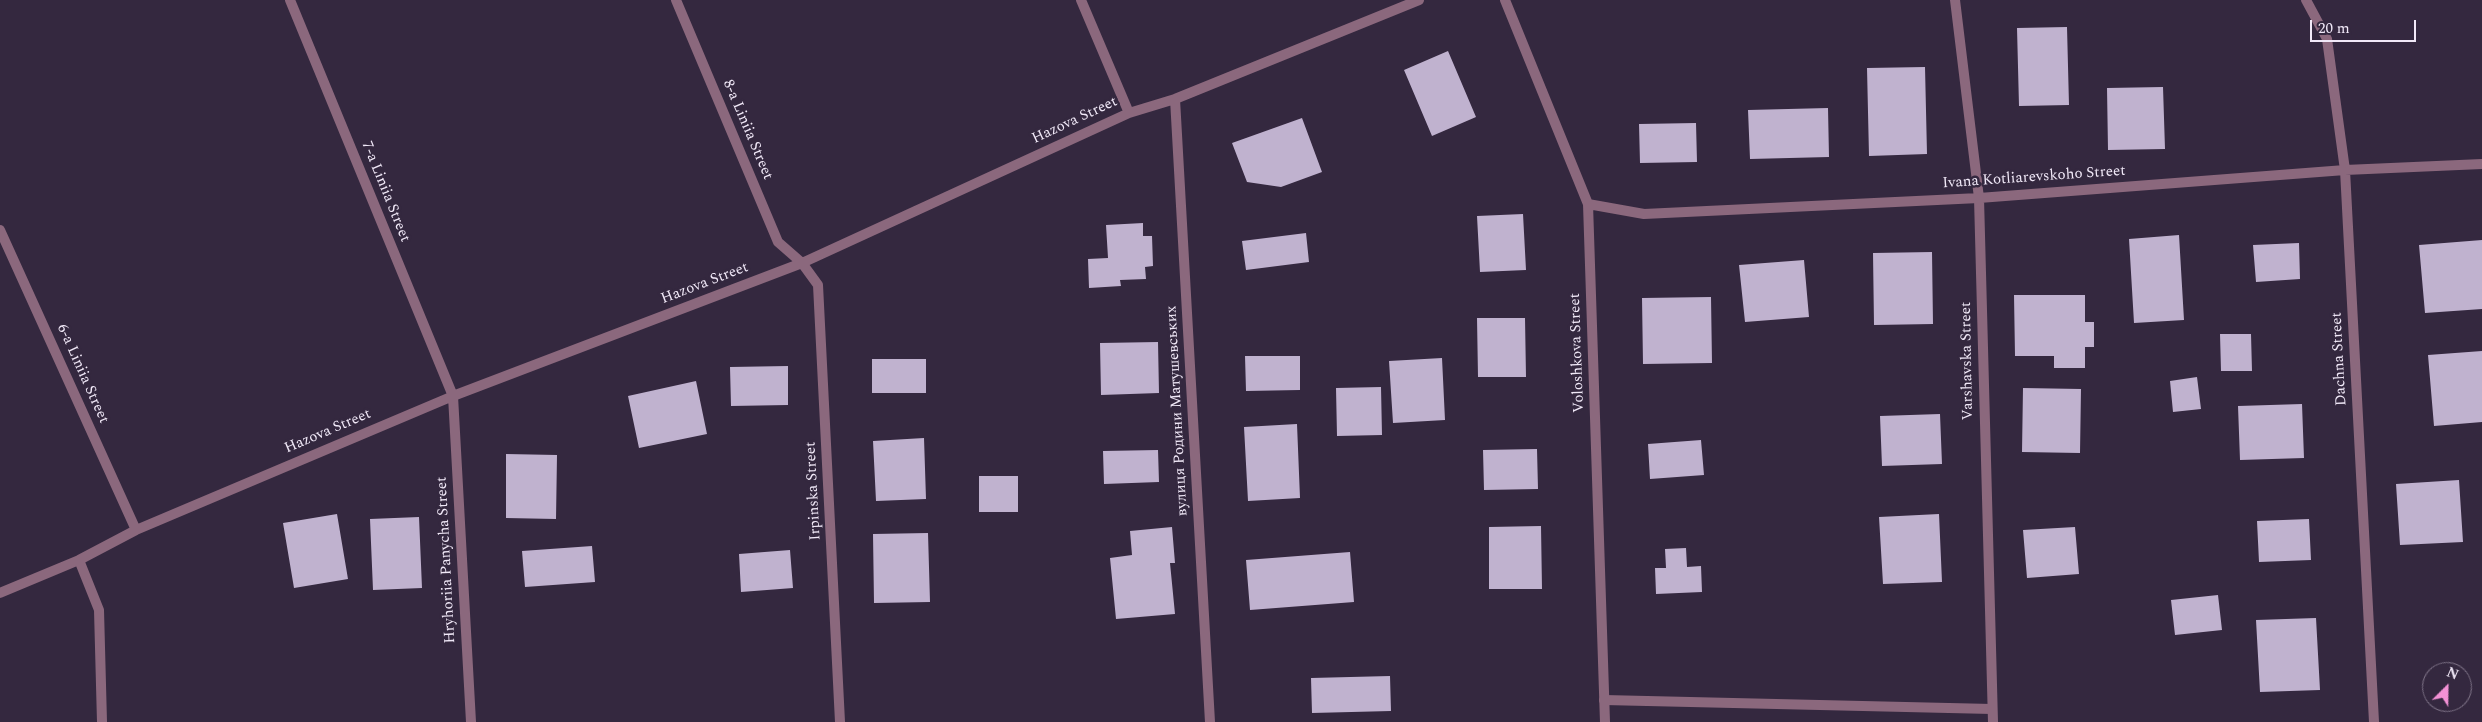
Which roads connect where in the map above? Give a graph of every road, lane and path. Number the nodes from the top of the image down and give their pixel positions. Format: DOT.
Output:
graph roads {
  1 [pos="290,0"];
  2 [pos="676,0"];
  3 [pos="1081,0"];
  4 [pos="1419,0"];
  5 [pos="1505,0"];
  6 [pos="1955,0"];
  7 [pos="2306,0"];
  8 [pos="1175,99"];
  9 [pos="1129,113"];
  10 [pos="2482,164"];
  11 [pos="2345,170"];
  12 [pos="1978,198"];
  13 [pos="1588,204"];
  14 [pos="0,230"];
  15 [pos="802,263"];
  16 [pos="453,396"];
  17 [pos="136,530"];
  18 [pos="79,560"];
  19 [pos="0,593"];
  20 [pos="1604,700"];
  21 [pos="1992,709"];
  22 [pos="102,722"];
  23 [pos="471,722"];
  24 [pos="840,722"];
  25 [pos="1210,722"];
  26 [pos="1605,722"];
  27 [pos="1993,722"];
  28 [pos="2374,722"];
  1 -- 16 [label="street, 7-a Liniia Street"];
  2 -- 15 [label="street, 8-a Liniia Street"];
  3 -- 9 [label="street"];
  4 -- 8 [label="street, Hazova Street"];
  5 -- 13 [label="street, Voloshkova Street"];
  6 -- 12 [label="street, Varshavska Street"];
  7 -- 11 [label="street, Dachna Street"];
  8 -- 9 [label="street, Hazova Street"];
  8 -- 25 [label="street, вулиця Родини Матушевських"];
  9 -- 15 [label="street, Hazova Street"];
  10 -- 11 [label="street, Ivana Kotliarevskoho Street"];
  11 -- 12 [label="street, Ivana Kotliarevskoho Street"];
  11 -- 28 [label="street, Dachna Street"];
  12 -- 13 [label="street, Ivana Kotliarevskoho Street"];
  12 -- 21 [label="street, Varshavska Street"];
  13 -- 20 [label="street, Voloshkova Street"];
  14 -- 17 [label="street, 6-a Liniia Street"];
  15 -- 16 [label="street, Hazova Street"];
  15 -- 24 [label="street, Irpinska Street"];
  16 -- 17 [label="street, Hazova Street"];
  16 -- 23 [label="street, Hryhoriia Panycha Street"];
  17 -- 18 [label="street, Hazova Street"];
  18 -- 19 [label="street, Hazova Street"];
  18 -- 22 [label="street"];
  20 -- 21 [label="street"];
  20 -- 26 [label="street, Voloshkova Street"];
  21 -- 27 [label="street, Varshavska Street"];
}
